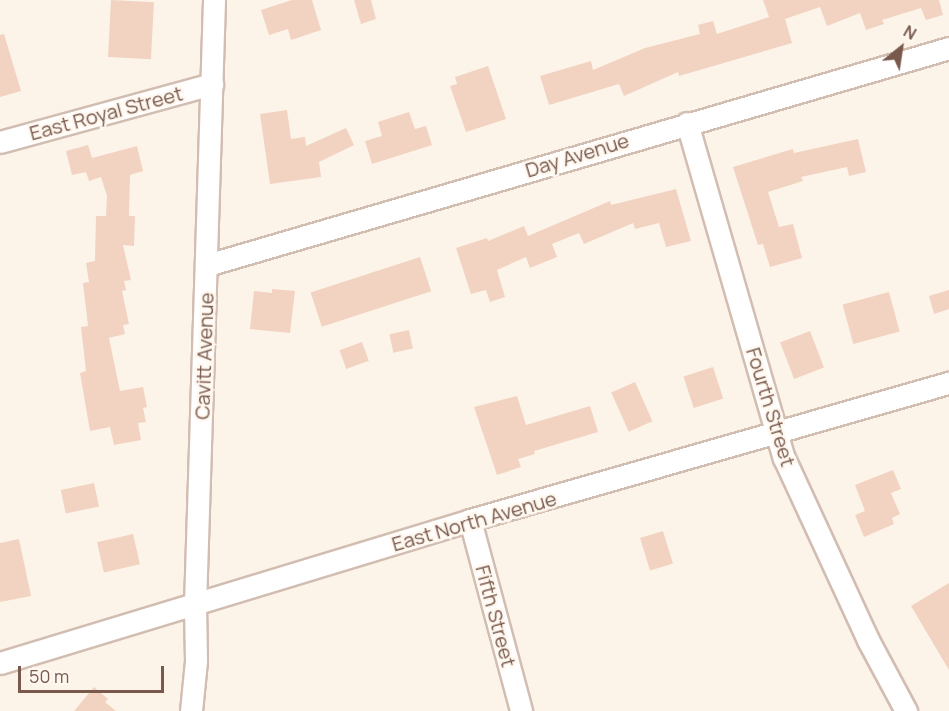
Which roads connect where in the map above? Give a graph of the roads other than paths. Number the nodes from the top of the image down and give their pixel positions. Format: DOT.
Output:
graph roads {
  1 [pos="214,0"];
  2 [pos="949,48"];
  3 [pos="212,84"];
  4 [pos="687,123"];
  5 [pos="0,142"];
  6 [pos="207,265"];
  7 [pos="949,383"];
  8 [pos="776,434"];
  9 [pos="470,520"];
  10 [pos="195,605"];
  11 [pos="0,663"];
  12 [pos="191,711"];
  13 [pos="521,711"];
  14 [pos="906,711"];
  1 -- 3 [label="street, Cavitt Avenue"];
  2 -- 4 [label="street, Day Avenue"];
  3 -- 5 [label="street, East Royal Street"];
  3 -- 6 [label="street, Cavitt Avenue"];
  4 -- 6 [label="street, Day Avenue"];
  4 -- 8 [label="street, Fourth Street"];
  6 -- 10 [label="street, Cavitt Avenue"];
  7 -- 8 [label="street, East North Avenue"];
  8 -- 9 [label="street, East North Avenue"];
  8 -- 14 [label="street, Fourth Street"];
  9 -- 10 [label="street, East North Avenue"];
  9 -- 13 [label="street, Fifth Street"];
  10 -- 11 [label="street, East North Avenue"];
  10 -- 12 [label="street, Cavitt Avenue"];
}
